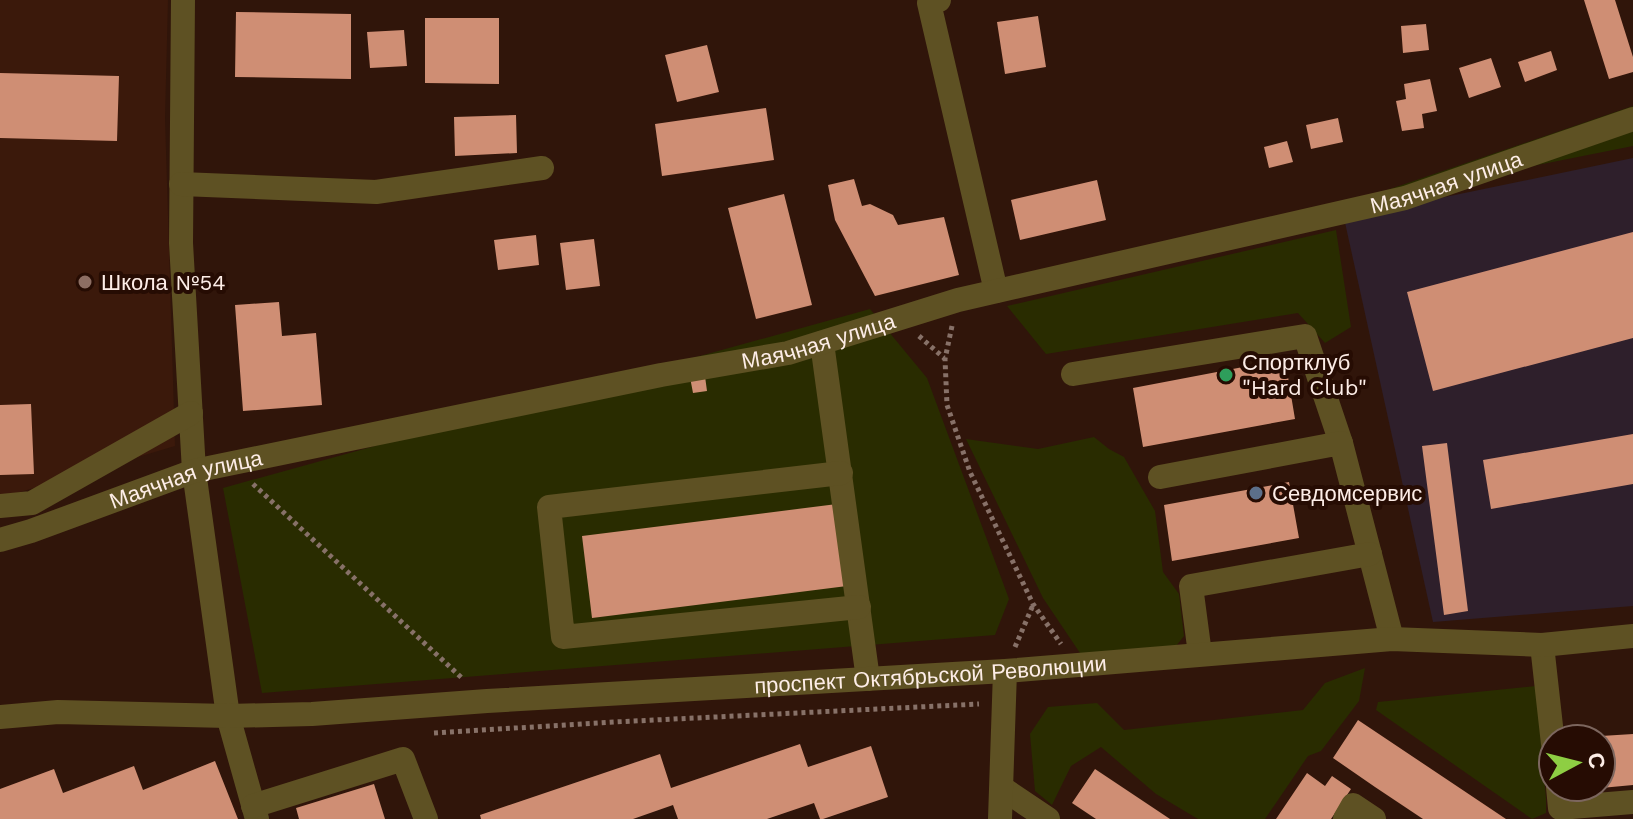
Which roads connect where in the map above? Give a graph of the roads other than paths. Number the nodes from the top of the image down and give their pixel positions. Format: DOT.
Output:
graph roads {
  1 [pos="183,0"];
  2 [pos="939,0"];
  3 [pos="1633,119"];
  4 [pos="542,168"];
  5 [pos="181,184"];
  6 [pos="996,291"];
  7 [pos="822,343"];
  8 [pos="1073,374"];
  9 [pos="191,413"];
  10 [pos="1341,443"];
  11 [pos="194,471"];
  12 [pos="841,473"];
  13 [pos="1160,477"];
  14 [pos="0,506"];
  15 [pos="0,540"];
  16 [pos="1370,554"];
  17 [pos="859,607"];
  18 [pos="1633,636"];
  19 [pos="1392,639"];
  20 [pos="1542,645"];
  21 [pos="1200,654"];
  22 [pos="1005,671"];
  23 [pos="868,679"];
  24 [pos="228,716"];
  25 [pos="0,717"];
  26 [pos="1551,723"];
  27 [pos="1002,788"];
  28 [pos="1633,802"];
  29 [pos="1560,803"];
  30 [pos="255,812"];
  31 [pos="426,819"];
  32 [pos="1000,819"];
  33 [pos="1048,819"];
  34 [pos="1345,819"];
  35 [pos="1374,819"];
  1 -- 5 [label="street"];
  2 -- 6 [label="street"];
  3 -- 6 [label="street, Маячная улица"];
  4 -- 5 [label="street"];
  5 -- 9 [label="street"];
  6 -- 7 [label="street, Маячная улица"];
  7 -- 11 [label="street, Маячная улица"];
  7 -- 12 [label="street"];
  8 -- 10 [label="street"];
  9 -- 11 [label="street"];
  9 -- 14 [label="street"];
  10 -- 13 [label="street"];
  10 -- 16 [label="street"];
  11 -- 15 [label="street, Маячная улица"];
  11 -- 24 [label="street"];
  12 -- 17 [label="street"];
  12 -- 17 [label="street"];
  16 -- 19 [label="street"];
  16 -- 21 [label="street"];
  17 -- 23 [label="street"];
  18 -- 20 [label="street, проспект Октябрьской Революции"];
  19 -- 20 [label="street, проспект Октябрьской Революции"];
  19 -- 21 [label="street, проспект Октябрьской Революции"];
  20 -- 26 [label="street"];
  21 -- 22 [label="street, проспект Октябрьской Революции"];
  22 -- 23 [label="street, проспект Октябрьской Революции"];
  22 -- 27 [label="street"];
  23 -- 24 [label="street, проспект Октябрьской Революции"];
  24 -- 25 [label="street, проспект Октябрьской Революции"];
  24 -- 30 [label="street"];
  27 -- 32 [label="street"];
  27 -- 33 [label="street"];
  28 -- 29 [label="street"];
  30 -- 31 [label="street"];
  34 -- 35 [label="street"];
}
